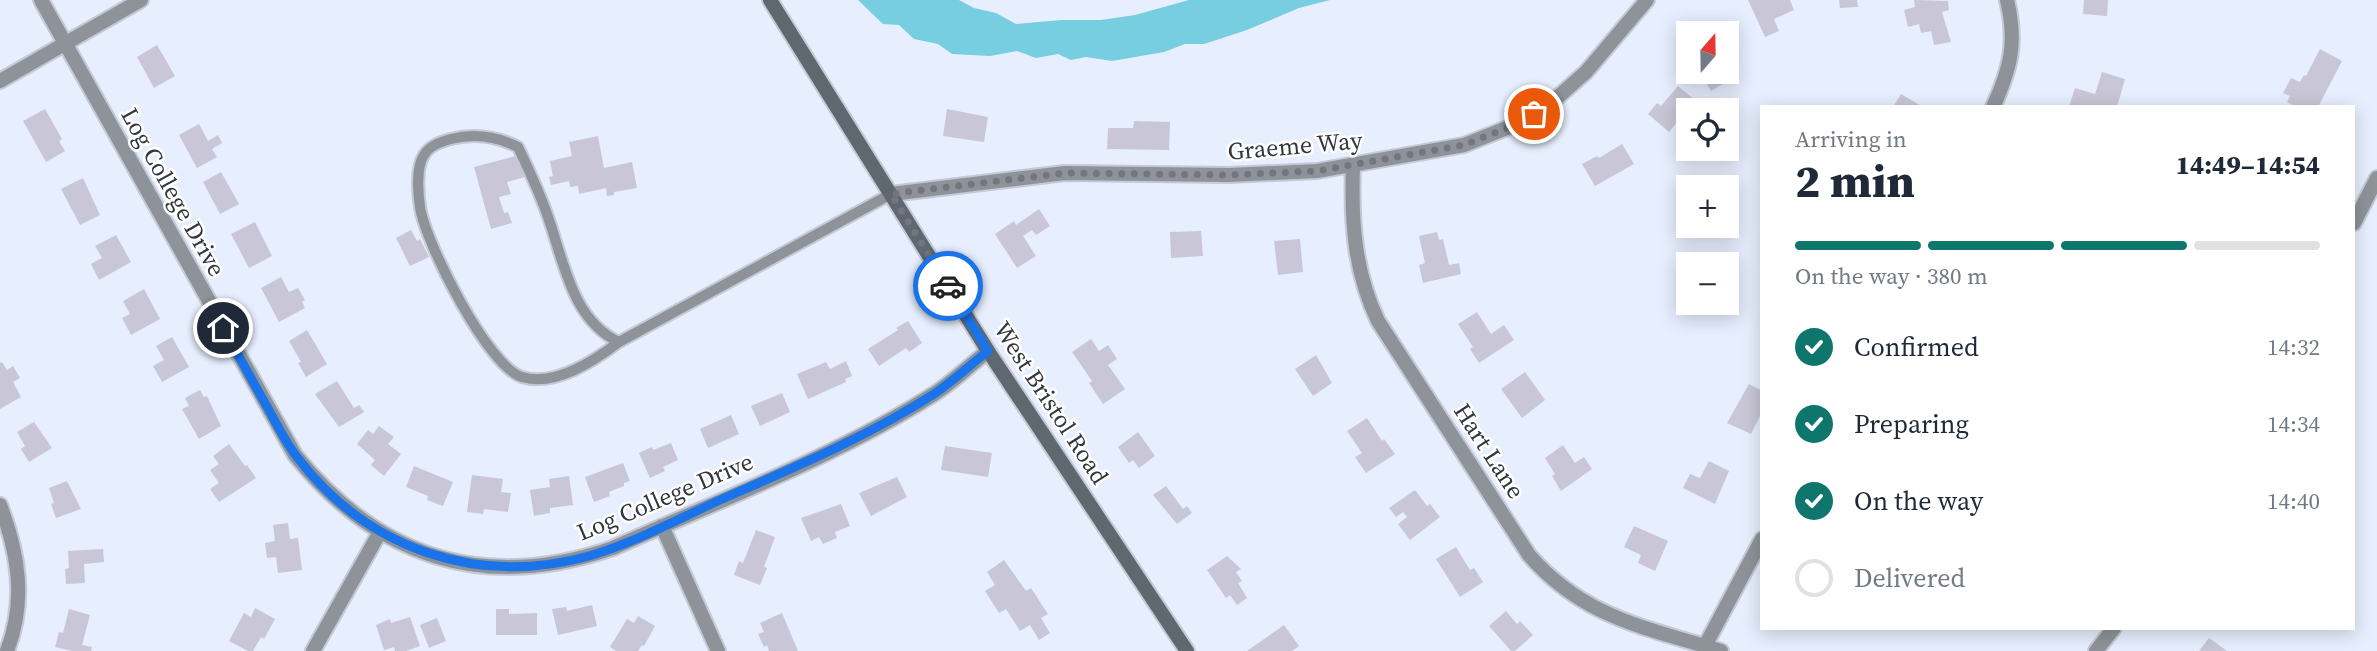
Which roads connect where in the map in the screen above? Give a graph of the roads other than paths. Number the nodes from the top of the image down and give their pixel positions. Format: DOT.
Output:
graph roads {
  1 [pos="41,0"];
  2 [pos="141,0"];
  3 [pos="769,0"];
  4 [pos="1647,0"];
  5 [pos="2007,0"];
  6 [pos="65,44"];
  7 [pos="0,81"];
  8 [pos="1994,105"];
  9 [pos="1353,166"];
  10 [pos="2377,178"];
  11 [pos="891,194"];
  12 [pos="2355,221"];
  13 [pos="619,342"];
  14 [pos="988,351"];
  15 [pos="0,505"];
  16 [pos="662,526"];
  17 [pos="380,532"];
  18 [pos="1760,543"];
  19 [pos="2112,630"];
  20 [pos="1705,646"];
  21 [pos="7,651"];
  22 [pos="313,651"];
  23 [pos="718,651"];
  24 [pos="1187,651"];
  25 [pos="1721,651"];
  26 [pos="2096,651"];
  1 -- 6 [label="street, Log College Drive"];
  2 -- 6 [label="street"];
  3 -- 11 [label="main road, West Bristol Road"];
  4 -- 9 [label="street, Graeme Way"];
  5 -- 8 [label="street"];
  6 -- 7 [label="street"];
  6 -- 17 [label="street, Log College Drive"];
  9 -- 11 [label="street, Graeme Way"];
  9 -- 20 [label="street, Hart Lane"];
  10 -- 12 [label="street"];
  11 -- 13 [label="lane"];
  11 -- 14 [label="main road, West Bristol Road"];
  13 -- 13 [label="lane"];
  14 -- 16 [label="street, Log College Drive"];
  14 -- 24 [label="main road, West Bristol Road"];
  15 -- 21 [label="street"];
  16 -- 17 [label="street, Log College Drive"];
  16 -- 23 [label="street"];
  17 -- 22 [label="street"];
  18 -- 20 [label="street"];
  19 -- 26 [label="street"];
  20 -- 25 [label="street, Hart Lane"];
}
